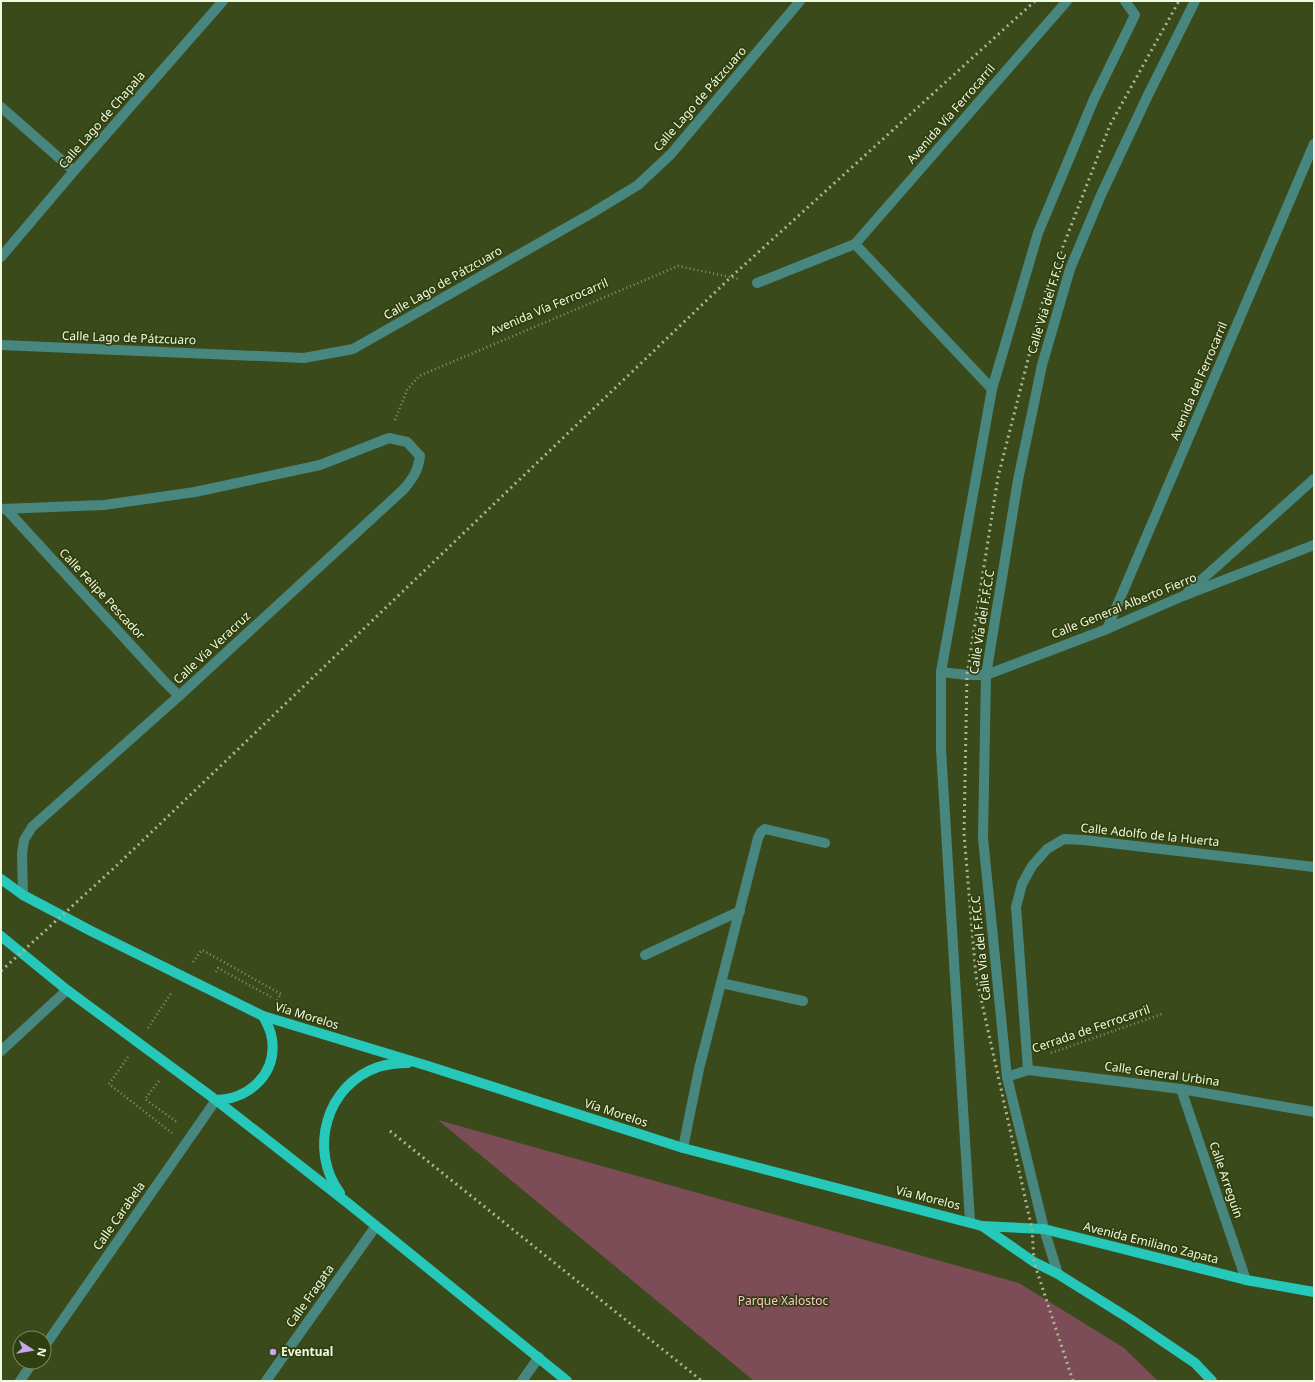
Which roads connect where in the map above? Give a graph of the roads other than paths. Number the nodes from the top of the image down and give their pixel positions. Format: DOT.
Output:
graph roads {
  1 [pos="223,1"];
  2 [pos="1067,1"];
  3 [pos="1125,1"];
  4 [pos="1195,1"];
  5 [pos="795,3"];
  6 [pos="1,107"];
  7 [pos="1314,144"];
  8 [pos="74,171"];
  9 [pos="855,244"];
  10 [pos="1,257"];
  11 [pos="757,283"];
  12 [pos="1,345"];
  13 [pos="992,389"];
  14 [pos="1314,479"];
  15 [pos="4,509"];
  16 [pos="1314,545"];
  17 [pos="1183,596"];
  18 [pos="1108,629"];
  19 [pos="941,672"];
  20 [pos="986,675"];
  21 [pos="179,696"];
  22 [pos="825,843"];
  23 [pos="1314,866"];
  24 [pos="1,879"];
  25 [pos="23,895"];
  26 [pos="740,911"];
  27 [pos="1,936"];
  28 [pos="645,955"];
  29 [pos="721,983"];
  30 [pos="67,990"];
  31 [pos="803,1001"];
  32 [pos="263,1016"];
  33 [pos="1,1051"];
  34 [pos="428,1066"];
  35 [pos="1028,1066"];
  36 [pos="1007,1078"];
  37 [pos="1181,1088"];
  38 [pos="216,1100"];
  39 [pos="1314,1112"];
  40 [pos="682,1148"];
  41 [pos="350,1204"];
  42 [pos="970,1222"];
  43 [pos="376,1226"];
  44 [pos="982,1226"];
  45 [pos="1044,1229"];
  46 [pos="1058,1274"];
  47 [pos="1246,1280"];
  48 [pos="1314,1292"];
  49 [pos="52,1336"];
  50 [pos="539,1357"];
  51 [pos="28,1370"];
  52 [pos="20,1381"];
  53 [pos="266,1381"];
  54 [pos="522,1381"];
  55 [pos="567,1381"];
  56 [pos="1212,1381"];
  1 -- 8 [label="street, Calle Lago de Chapala"];
  2 -- 9 [label="street, Avenida Vía Ferrocarril"];
  3 -- 13 [label="street"];
  4 -- 20 [label="street, Calle Vía del F.F.C.C"];
  5 -- 12 [label="street, Calle Lago de Pátzcuaro"];
  6 -- 8 [label="street"];
  7 -- 18 [label="street, Avenida del Ferrocarril"];
  8 -- 10 [label="street, Calle Lago de Chapala"];
  9 -- 11 [label="street"];
  9 -- 13 [label="street"];
  13 -- 19 [label="street"];
  14 -- 17 [label="street"];
  15 -- 21 [label="street, Calle Felipe Pescador"];
  15 -- 21 [label="street, Calle Vía Veracruz"];
  16 -- 17 [label="street, Calle General Alberto Fierro"];
  17 -- 18 [label="street, Calle General Alberto Fierro"];
  18 -- 20 [label="street, Calle General Alberto Fierro"];
  19 -- 20 [label="street, Calle General Alberto Fierro"];
  19 -- 42 [label="street"];
  20 -- 36 [label="street, Calle Vía del F.F.C.C"];
  21 -- 25 [label="street, Calle Vía Veracruz"];
  22 -- 26 [label="street"];
  23 -- 35 [label="street, Calle Adolfo de la Huerta"];
  24 -- 25 [label="main road, Vía Morelos"];
  25 -- 32 [label="main road, Vía Morelos"];
  26 -- 28 [label="street"];
  26 -- 29 [label="street"];
  27 -- 30 [label="main road"];
  29 -- 31 [label="street"];
  29 -- 40 [label="street"];
  30 -- 33 [label="street"];
  30 -- 38 [label="main road"];
  32 -- 34 [label="main road, Vía Morelos"];
  32 -- 38 [label="main road"];
  34 -- 40 [label="main road, Vía Morelos"];
  34 -- 41 [label="main road"];
  35 -- 36 [label="street, Calle General Urbina"];
  35 -- 37 [label="street, Calle General Urbina"];
  36 -- 45 [label="street, Calle Vía del F.F.C.C"];
  37 -- 39 [label="street, Calle General Urbina"];
  37 -- 47 [label="street, Calle Arreguín"];
  38 -- 41 [label="main road"];
  38 -- 49 [label="street, Calle Carabela"];
  40 -- 42 [label="main road, Vía Morelos"];
  41 -- 43 [label="main road"];
  42 -- 44 [label="main road, Vía Morelos"];
  43 -- 50 [label="main road"];
  43 -- 53 [label="street, Calle Fragata"];
  44 -- 45 [label="main road, Avenida Emiliano Zapata"];
  44 -- 46 [label="main road, Vía Morelos"];
  45 -- 46 [label="street, Calle Vía del F.F.C.C"];
  45 -- 47 [label="main road, Avenida Emiliano Zapata"];
  46 -- 56 [label="main road, Vía Morelos"];
  47 -- 48 [label="main road, Avenida Emiliano Zapata"];
  50 -- 54 [label="street"];
  50 -- 55 [label="main road"];
  51 -- 52 [label="street"];
}
